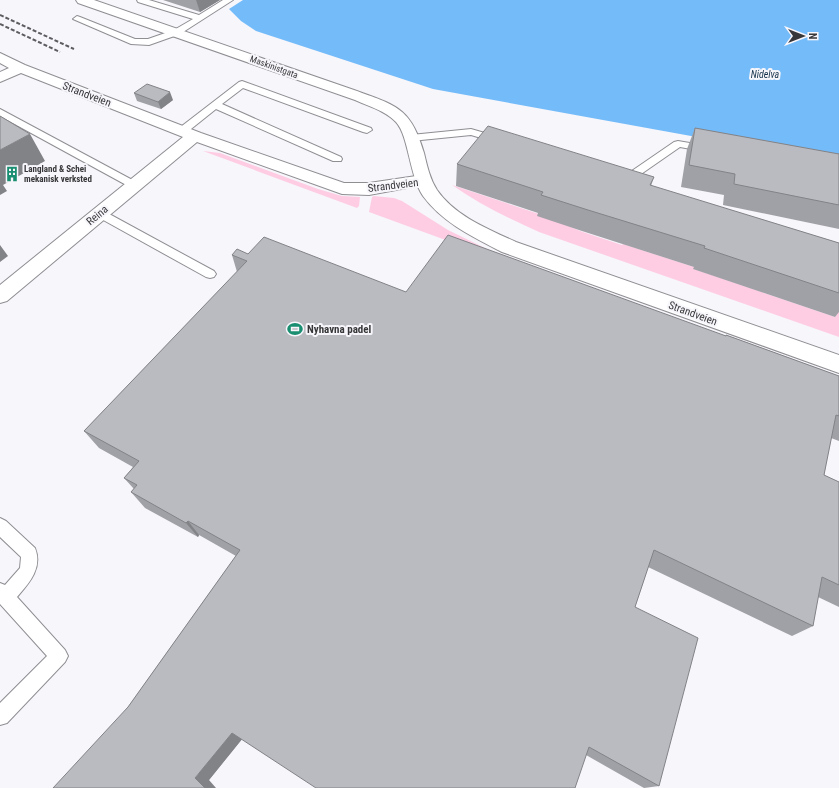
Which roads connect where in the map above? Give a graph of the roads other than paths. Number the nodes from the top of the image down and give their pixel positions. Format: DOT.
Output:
graph roads {
  1 [pos="82,0"];
  2 [pos="141,0"];
  3 [pos="229,0"];
  4 [pos="200,18"];
  5 [pos="77,19"];
  6 [pos="177,32"];
  7 [pos="0,57"];
  8 [pos="20,68"];
  9 [pos="0,79"];
  10 [pos="216,105"];
  11 [pos="0,112"];
  12 [pos="367,130"];
  13 [pos="188,133"];
  14 [pos="411,138"];
  15 [pos="508,143"];
  16 [pos="716,150"];
  17 [pos="337,159"];
  18 [pos="423,180"];
  19 [pos="641,184"];
  20 [pos="134,185"];
  21 [pos="100,213"];
  22 [pos="210,274"];
  23 [pos="0,296"];
  24 [pos="839,364"];
  25 [pos="0,526"];
  26 [pos="3,594"];
  27 [pos="0,716"];
  1 -- 6 [label="main road, Maskinistgata"];
  2 -- 4 [label="lane"];
  3 -- 4 [label="lane"];
  4 -- 6 [label="lane"];
  5 -- 6 [label="lane"];
  6 -- 14 [label="main road, Maskinistgata"];
  7 -- 8 [label="main road, Strandveien"];
  8 -- 9 [label="main road"];
  8 -- 13 [label="main road, Strandveien"];
  10 -- 12 [label="lane"];
  10 -- 13 [label="lane"];
  10 -- 17 [label="lane"];
  11 -- 20 [label="lane"];
  13 -- 18 [label="main road, Strandveien"];
  13 -- 20 [label="main road, Reina"];
  14 -- 15 [label="lane"];
  14 -- 18 [label="main road, Maskinistgata"];
  16 -- 19 [label="lane"];
  18 -- 24 [label="main road, Strandveien"];
  20 -- 21 [label="main road, Reina"];
  21 -- 22 [label="lane"];
  21 -- 23 [label="main road, Reina"];
  25 -- 26 [label="lane"];
  26 -- 27 [label="lane"];
}
